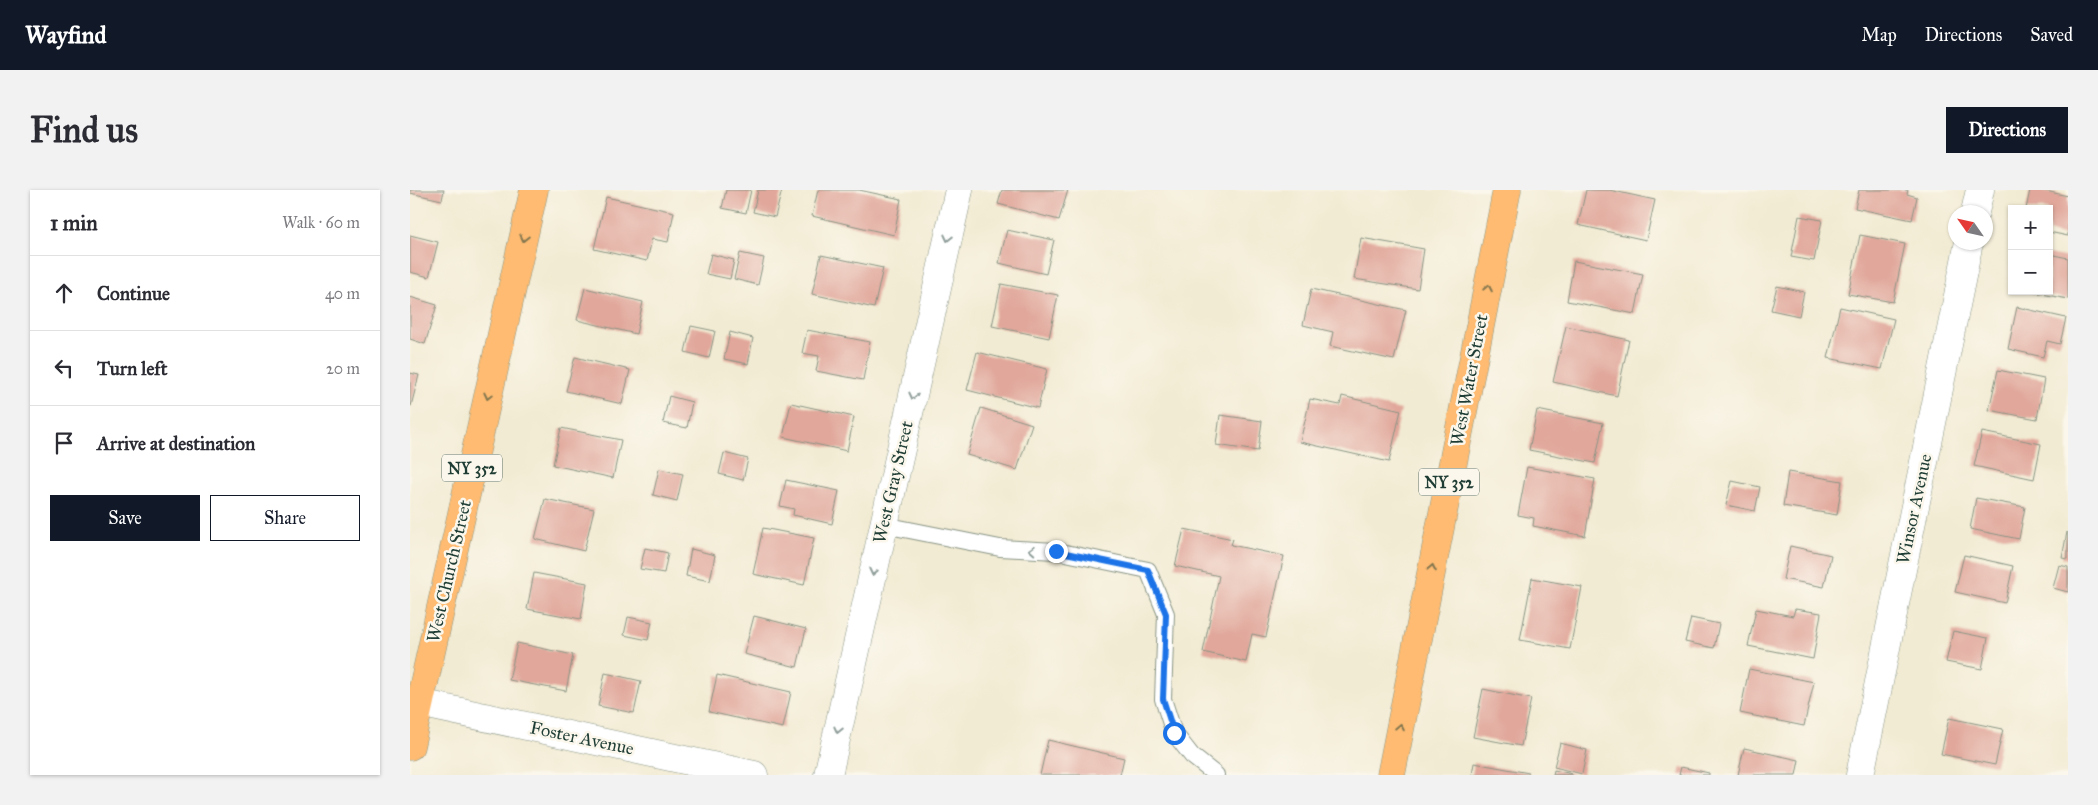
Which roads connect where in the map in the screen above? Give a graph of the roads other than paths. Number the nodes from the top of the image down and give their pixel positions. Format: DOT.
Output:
graph roads {
  1 [pos="534,190"];
  2 [pos="959,190"];
  3 [pos="1507,190"];
  4 [pos="1980,190"];
  5 [pos="1977,205"];
  6 [pos="1967,250"];
  7 [pos="884,525"];
  8 [pos="415,702"];
  9 [pos="410,746"];
  10 [pos="754,775"];
  11 [pos="828,775"];
  12 [pos="1216,775"];
  13 [pos="1391,775"];
  14 [pos="1860,775"];
  1 -- 8 [label="main road, West Church Street / NY 352, one-way"];
  2 -- 7 [label="street, West Gray Street, one-way"];
  13 -- 3 [label="main road, West Water Street / NY 352, one-way"];
  4 -- 5 [label="street"];
  6 -- 14 [label="street, Winsor Avenue"];
  7 -- 11 [label="street, West Gray Street, one-way"];
  12 -- 7 [label="lane, one-way"];
  8 -- 9 [label="main road, West Church Street / NY 352"];
  8 -- 10 [label="street, Foster Avenue"];
}
